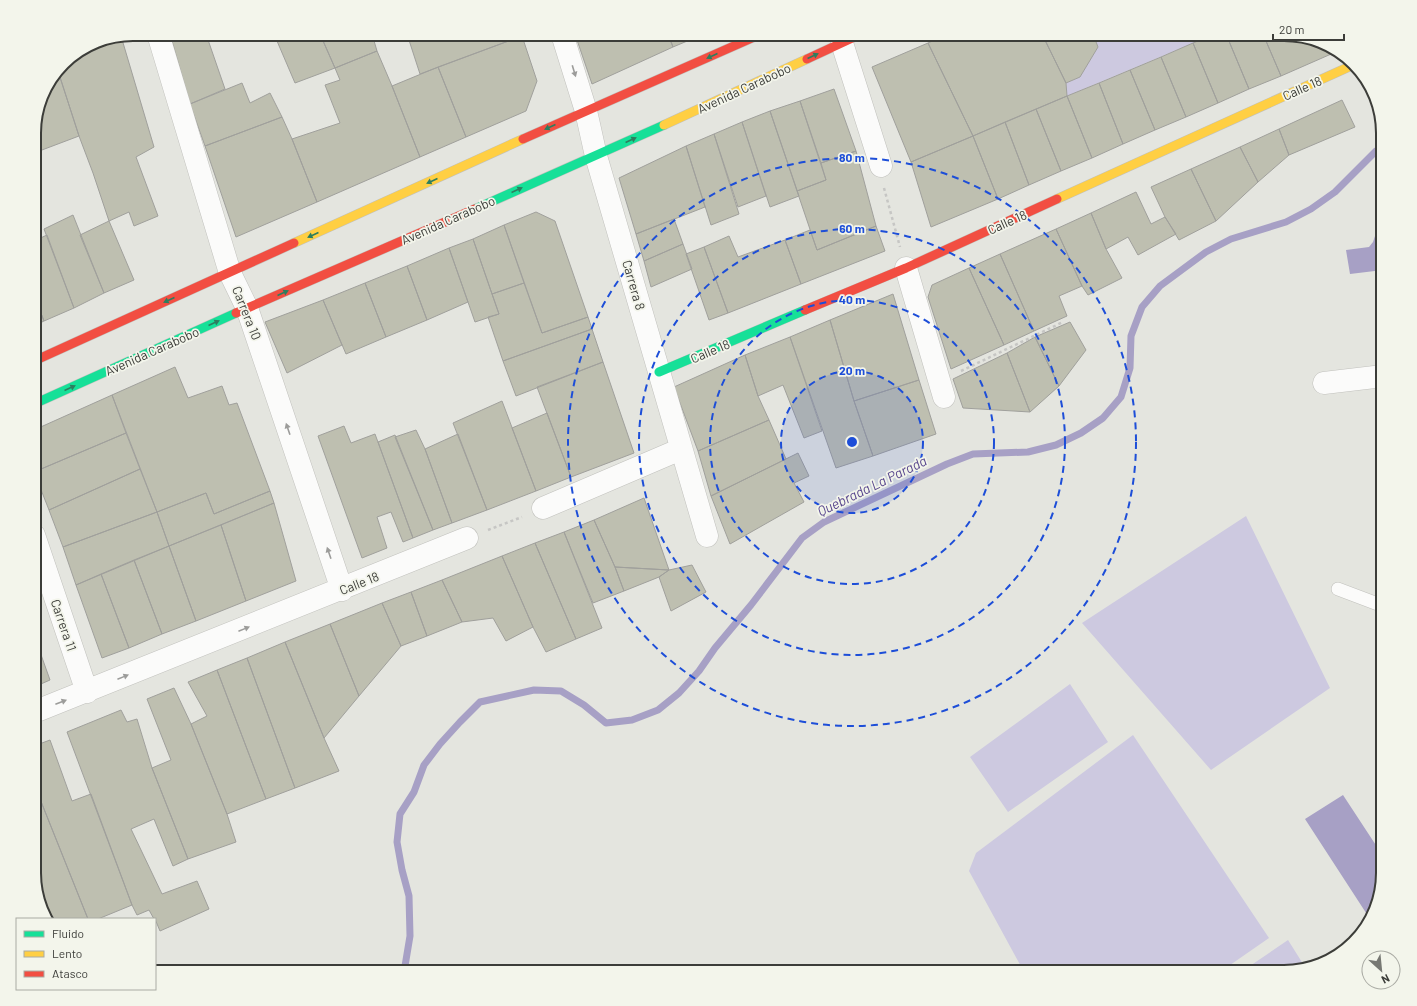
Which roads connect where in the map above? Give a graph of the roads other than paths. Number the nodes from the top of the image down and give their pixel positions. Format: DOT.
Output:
graph roads {
  1 [pos="160,41"];
  2 [pos="564,41"];
  3 [pos="745,41"];
  4 [pos="846,41"];
  5 [pos="842,43"];
  6 [pos="1348,67"];
  7 [pos="586,111"];
  8 [pos="596,156"];
  9 [pos="881,166"];
  10 [pos="906,268"];
  11 [pos="230,273"];
  12 [pos="247,308"];
  13 [pos="41,358"];
  14 [pos="659,372"];
  15 [pos="1376,377"];
  16 [pos="1324,383"];
  17 [pos="942,388"];
  18 [pos="41,401"];
  19 [pos="681,449"];
  20 [pos="543,508"];
  21 [pos="707,536"];
  22 [pos="467,538"];
  23 [pos="41,556"];
  24 [pos="1338,589"];
  25 [pos="342,590"];
  26 [pos="1376,603"];
  27 [pos="87,692"];
  28 [pos="41,709"];
  1 -- 11 [label="street, Carrera 10"];
  2 -- 7 [label="street, Carrera 8, one-way"];
  3 -- 7 [label="main road, one-way"];
  4 -- 5 [label="main road, Avenida Carabobo"];
  8 -- 5 [label="main road, Avenida Carabobo, one-way"];
  5 -- 9 [label="street"];
  6 -- 10 [label="main road, Calle 18"];
  7 -- 8 [label="street, Carrera 8"];
  7 -- 11 [label="main road, one-way"];
  12 -- 8 [label="main road, Avenida Carabobo, one-way"];
  8 -- 14 [label="street, Carrera 8"];
  10 -- 14 [label="main road, Calle 18"];
  10 -- 17 [label="street"];
  11 -- 12 [label="street, Carrera 10"];
  11 -- 13 [label="main road, one-way"];
  18 -- 12 [label="main road, Avenida Carabobo, one-way"];
  25 -- 12 [label="street, Carrera 10, one-way"];
  14 -- 19 [label="street, Carrera 8"];
  15 -- 16 [label="street"];
  19 -- 20 [label="street"];
  19 -- 21 [label="street, Carrera 8"];
  22 -- 25 [label="street, Calle 18"];
  23 -- 27 [label="street, Carrera 11"];
  24 -- 26 [label="lane"];
  27 -- 25 [label="street, Calle 18, one-way"];
  28 -- 27 [label="street, Calle 18, one-way"];
}
